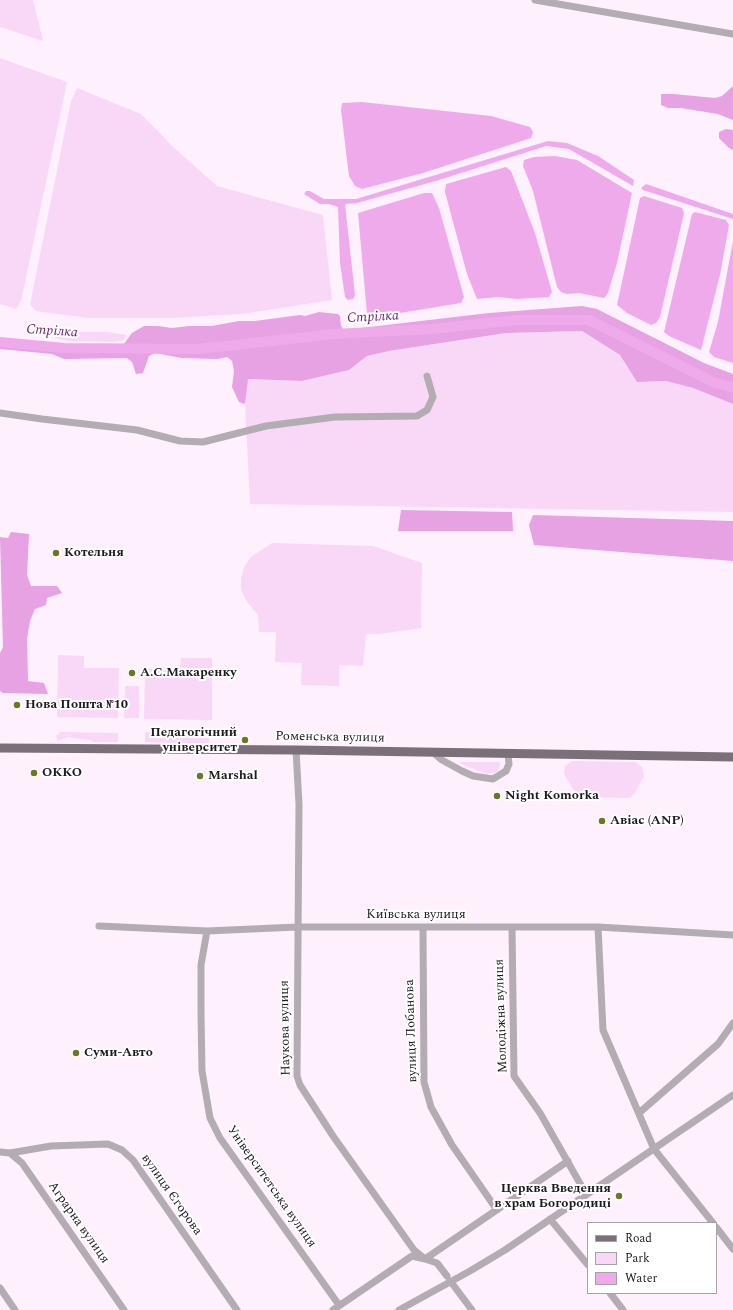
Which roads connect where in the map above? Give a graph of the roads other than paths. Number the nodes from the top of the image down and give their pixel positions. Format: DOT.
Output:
graph roads {
  1 [pos="535,0"];
  2 [pos="733,34"];
  3 [pos="427,376"];
  4 [pos="0,413"];
  5 [pos="0,748"];
  6 [pos="296,750"];
  7 [pos="434,753"];
  8 [pos="508,754"];
  9 [pos="733,757"];
  10 [pos="99,926"];
  11 [pos="297,927"];
  12 [pos="423,927"];
  13 [pos="512,927"];
  14 [pos="598,927"];
  15 [pos="207,931"];
  16 [pos="733,935"];
  17 [pos="733,1023"];
  18 [pos="733,1095"];
  19 [pos="639,1113"];
  20 [pos="654,1148"];
  21 [pos="0,1152"];
  22 [pos="10,1153"];
  23 [pos="568,1161"];
  24 [pos="586,1194"];
  25 [pos="497,1210"];
  26 [pos="550,1219"];
  27 [pos="712,1222"];
  28 [pos="717,1228"];
  29 [pos="733,1249"];
  30 [pos="425,1259"];
  31 [pos="587,1265"];
  32 [pos="449,1279"];
  33 [pos="0,1288"];
  34 [pos="611,1294"];
  35 [pos="339,1305"];
  36 [pos="15,1310"];
  37 [pos="124,1310"];
  38 [pos="236,1310"];
  39 [pos="333,1310"];
  40 [pos="399,1310"];
  41 [pos="472,1310"];
  42 [pos="624,1310"];
  1 -- 2 [label="street"];
  3 -- 4 [label="street"];
  5 -- 6 [label="main road, Роменська вулиця"];
  6 -- 7 [label="main road, Роменська вулиця"];
  6 -- 11 [label="street, Наукова вулиця"];
  7 -- 8 [label="main road, Роменська вулиця"];
  7 -- 8 [label="street"];
  8 -- 9 [label="main road, Роменська вулиця"];
  10 -- 15 [label="street, Київська вулиця"];
  11 -- 12 [label="street, Київська вулиця"];
  11 -- 15 [label="street, Київська вулиця"];
  11 -- 30 [label="street, Наукова вулиця"];
  12 -- 13 [label="street, Київська вулиця"];
  12 -- 25 [label="street, вулиця Лобанова"];
  13 -- 14 [label="street, Київська вулиця"];
  13 -- 23 [label="street, Молодіжна вулиця"];
  14 -- 16 [label="street, Київська вулиця"];
  14 -- 19 [label="street"];
  15 -- 35 [label="street, Університетська вулиця"];
  17 -- 19 [label="street"];
  18 -- 20 [label="street"];
  19 -- 20 [label="street"];
  20 -- 24 [label="street"];
  20 -- 27 [label="street"];
  21 -- 22 [label="street, вулиця Єгорова"];
  22 -- 37 [label="street, Аграрна вулиця"];
  22 -- 38 [label="street, вулиця Єгорова"];
  23 -- 24 [label="street, Молодіжна вулиця"];
  23 -- 25 [label="street"];
  24 -- 26 [label="street"];
  25 -- 30 [label="street"];
  26 -- 31 [label="street"];
  26 -- 32 [label="street"];
  28 -- 29 [label="street"];
  30 -- 32 [label="street, Наукова вулиця"];
  30 -- 35 [label="street"];
  32 -- 40 [label="street"];
  32 -- 41 [label="street, Наукова вулиця"];
  33 -- 36 [label="street"];
  34 -- 42 [label="street"];
  35 -- 39 [label="street"];
}
